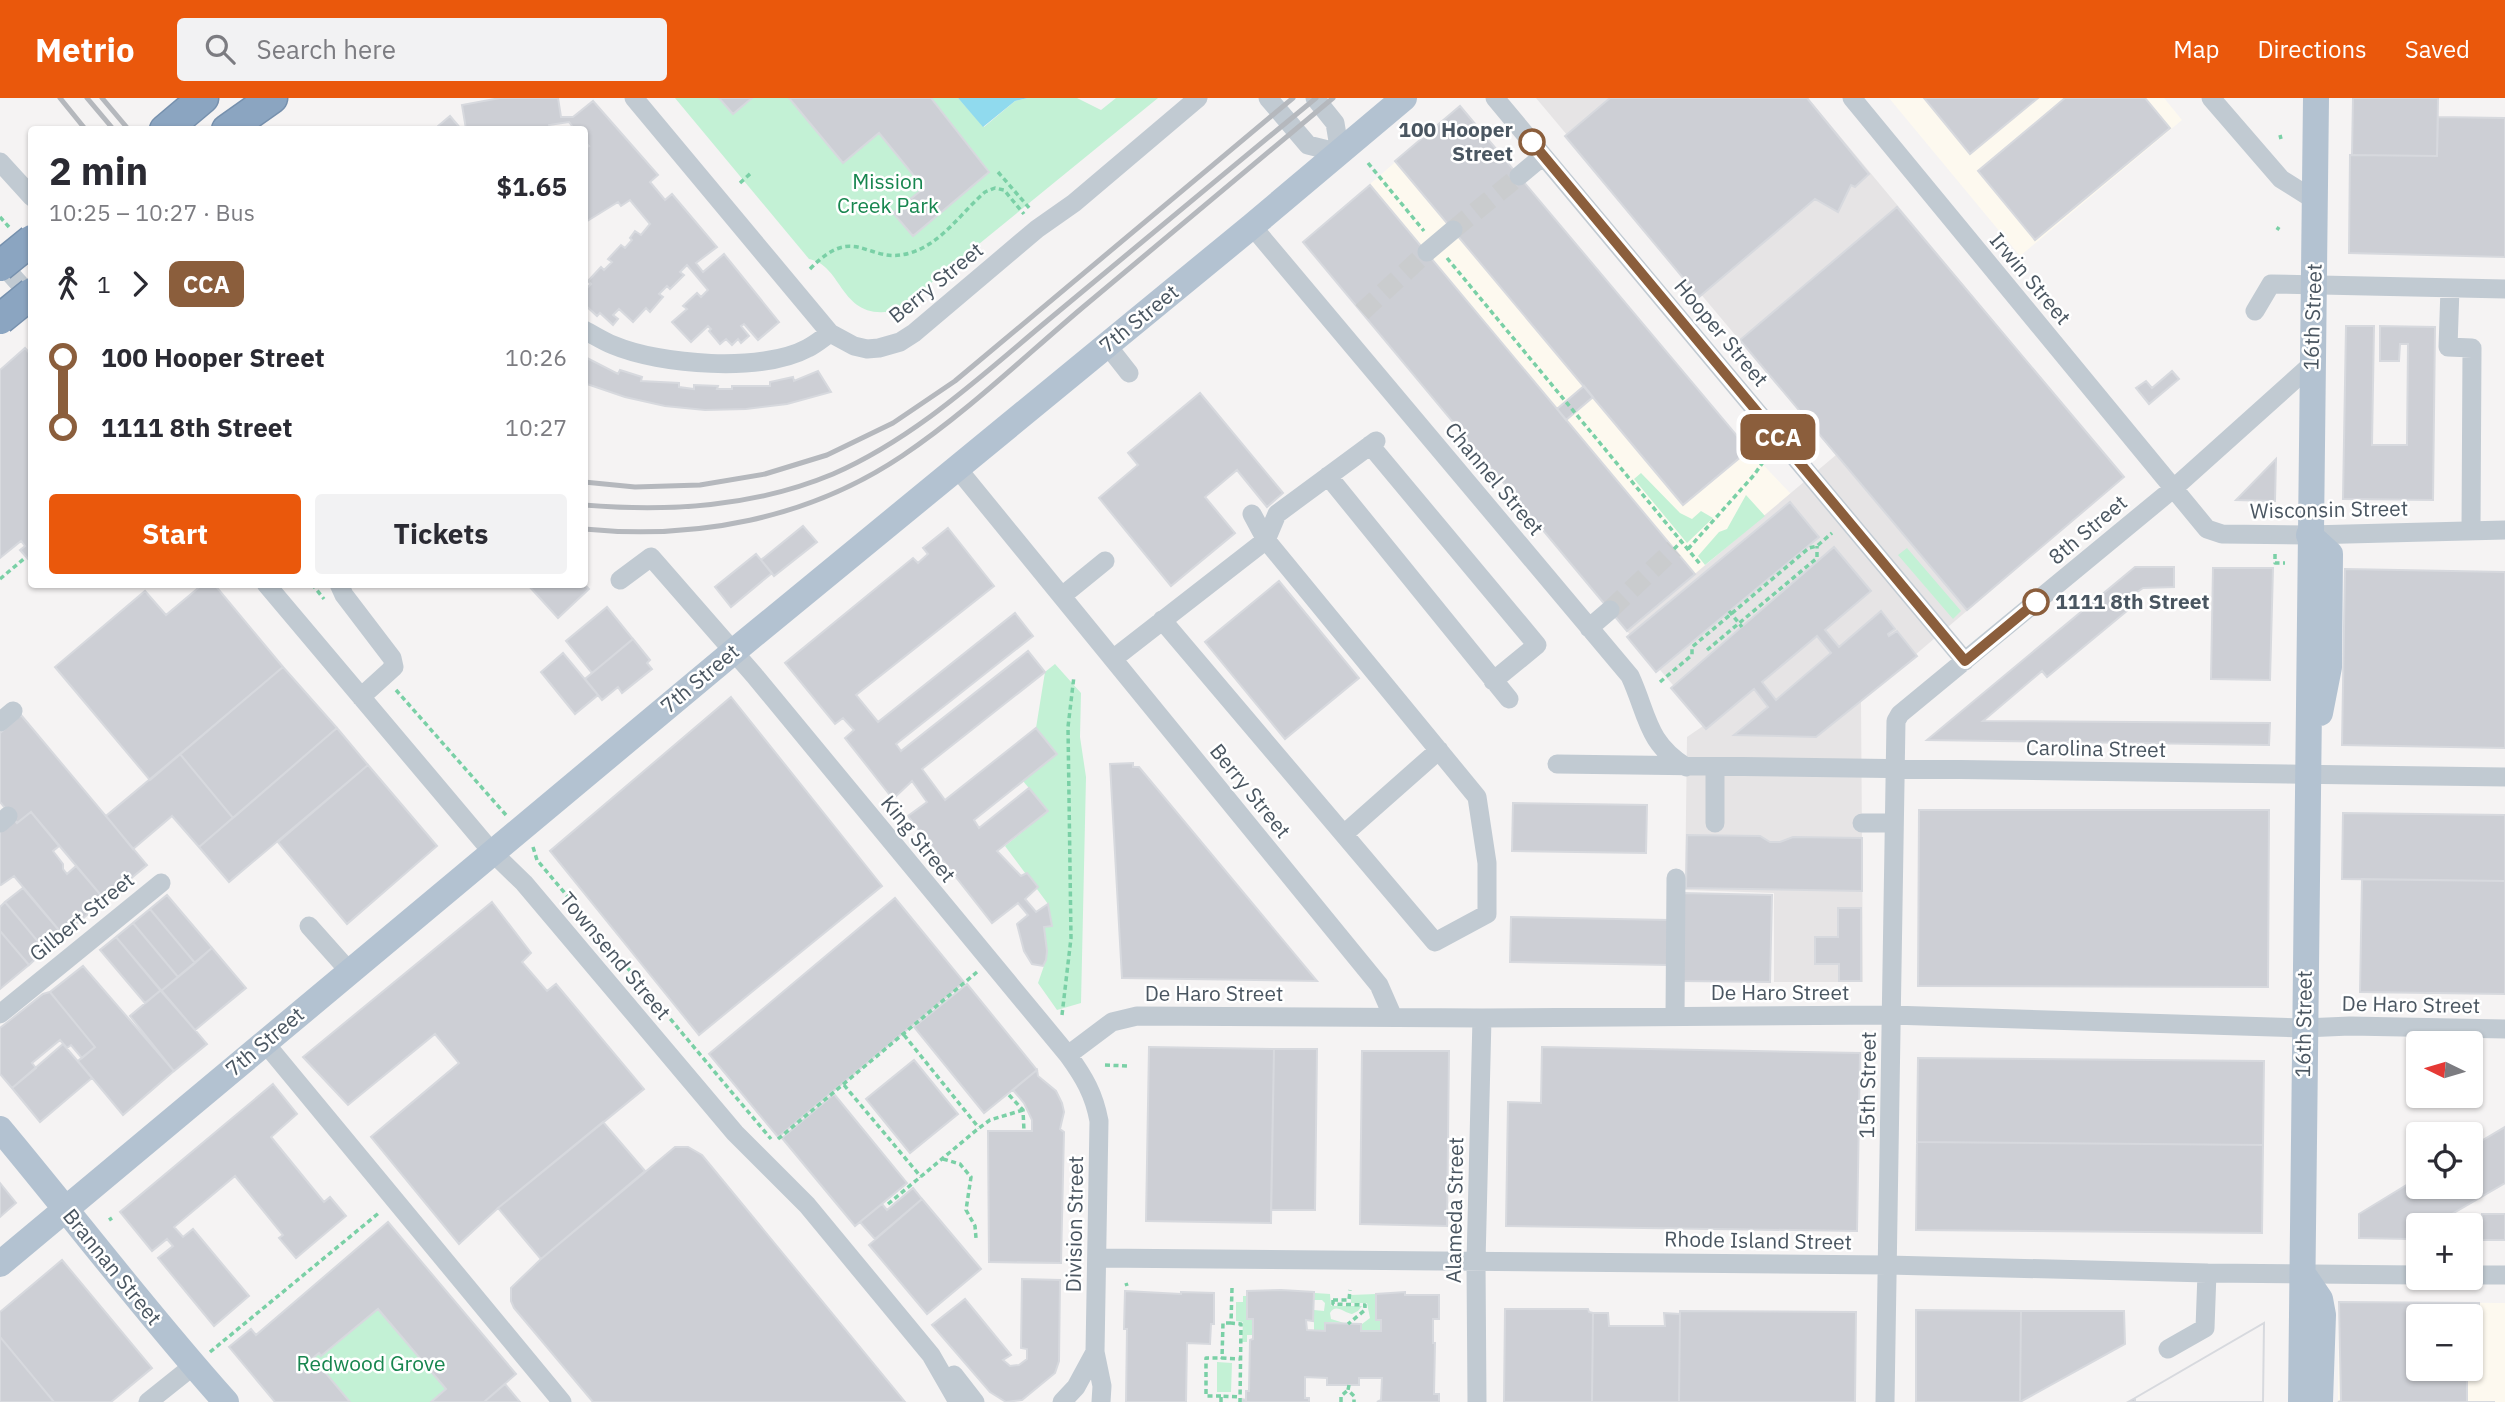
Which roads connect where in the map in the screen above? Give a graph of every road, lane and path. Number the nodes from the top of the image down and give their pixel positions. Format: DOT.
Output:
graph roads {
  1 [pos="204,98"];
  2 [pos="272,98"];
  3 [pos="634,98"];
  4 [pos="1198,98"];
  5 [pos="1268,98"];
  6 [pos="1315,98"];
  7 [pos="1404,98"];
  8 [pos="1495,98"];
  9 [pos="1852,98"];
  10 [pos="2211,98"];
  11 [pos="2316,98"];
  12 [pos="170,126"];
  13 [pos="233,126"];
  14 [pos="1340,153"];
  15 [pos="1544,156"];
  16 [pos="0,162"];
  17 [pos="1367,163"];
  18 [pos="999,172"];
  19 [pos="751,173"];
  20 [pos="1519,176"];
  21 [pos="740,183"];
  22 [pos="28,193"];
  23 [pos="2316,201"];
  24 [pos="1034,219"];
  25 [pos="1252,226"];
  26 [pos="1452,230"];
  27 [pos="28,243"];
  28 [pos="1431,248"];
  29 [pos="0,264"];
  30 [pos="810,269"];
  31 [pos="2315,283"];
  32 [pos="2450,288"];
  33 [pos="2505,289"];
  34 [pos="28,294"];
  35 [pos="28,296"];
  36 [pos="2255,311"];
  37 [pos="0,319"];
  38 [pos="588,332"];
  39 [pos="830,333"];
  40 [pos="1107,345"];
  41 [pos="2311,365"];
  42 [pos="1129,373"];
  43 [pos="1779,438"];
  44 [pos="957,468"];
  45 [pos="1328,477"];
  46 [pos="2174,488"];
  47 [pos="1252,514"];
  48 [pos="2471,530"];
  49 [pos="2505,530"];
  50 [pos="2309,535"];
  51 [pos="1266,540"];
  52 [pos="1681,542"];
  53 [pos="1674,549"];
  54 [pos="1688,549"];
  55 [pos="2275,554"];
  56 [pos="26,557"];
  57 [pos="1105,561"];
  58 [pos="2285,563"];
  59 [pos="1700,564"];
  60 [pos="0,579"];
  61 [pos="621,580"];
  62 [pos="269,588"];
  63 [pos="315,588"];
  64 [pos="342,588"];
  65 [pos="1062,596"];
  66 [pos="325,600"];
  67 [pos="1610,610"];
  68 [pos="1730,613"];
  69 [pos="1163,621"];
  70 [pos="1741,625"];
  71 [pos="1589,628"];
  72 [pos="1707,650"];
  73 [pos="733,652"];
  74 [pos="1113,659"];
  75 [pos="1965,661"];
  76 [pos="384,676"];
  77 [pos="1074,676"];
  78 [pos="1493,681"];
  79 [pos="1660,682"];
  80 [pos="361,697"];
  81 [pos="1509,699"];
  82 [pos="1439,750"];
  83 [pos="1557,764"];
  84 [pos="1686,767"];
  85 [pos="1715,767"];
  86 [pos="1895,769"];
  87 [pos="2309,775"];
  88 [pos="2505,777"];
  89 [pos="499,809"];
  90 [pos="1715,823"];
  91 [pos="1862,823"];
  92 [pos="1894,823"];
  93 [pos="1344,834"];
  94 [pos="492,852"];
  95 [pos="537,860"];
  96 [pos="1676,878"];
  97 [pos="161,883"];
  98 [pos="309,926"];
  99 [pos="350,972"];
  100 [pos="965,983"];
  101 [pos="0,1014"];
  102 [pos="1062,1015"];
  103 [pos="1891,1015"];
  104 [pos="1675,1016"];
  105 [pos="1393,1017"];
  106 [pos="1482,1018"];
  107 [pos="2304,1028"];
  108 [pos="2505,1030"];
  109 [pos="904,1035"];
  110 [pos="265,1043"];
  111 [pos="1068,1055"];
  112 [pos="1105,1065"];
  113 [pos="1127,1066"];
  114 [pos="844,1085"];
  115 [pos="1009,1095"];
  116 [pos="1023,1110"];
  117 [pos="979,1128"];
  118 [pos="0,1129"];
  119 [pos="1024,1131"];
  120 [pos="778,1139"];
  121 [pos="779,1149"];
  122 [pos="943,1159"];
  123 [pos="921,1177"];
  124 [pos="395,1200"];
  125 [pos="888,1204"];
  126 [pos="65,1209"];
  127 [pos="976,1238"];
  128 [pos="1097,1258"];
  129 [pos="1476,1262"];
  130 [pos="0,1264"];
  131 [pos="1888,1265"];
  132 [pos="2207,1273"];
  133 [pos="2302,1274"];
  134 [pos="2406,1275"];
  135 [pos="2483,1275"];
  136 [pos="2505,1275"];
  137 [pos="1231,1288"];
  138 [pos="1350,1290"];
  139 [pos="1231,1323"];
  140 [pos="1214,1324"];
  141 [pos="1223,1324"];
  142 [pos="1348,1324"];
  143 [pos="2168,1349"];
  144 [pos="1095,1352"];
  145 [pos="931,1355"];
  146 [pos="1222,1359"];
  147 [pos="1241,1359"];
  148 [pos="194,1366"];
  149 [pos="1222,1396"];
  150 [pos="1240,1399"];
  151 [pos="148,1402"];
  152 [pos="226,1402"];
  153 [pos="562,1402"];
  154 [pos="958,1402"];
  155 [pos="975,1402"];
  156 [pos="1062,1402"];
  157 [pos="1101,1402"];
  158 [pos="1221,1402"];
  159 [pos="1341,1402"];
  160 [pos="1354,1402"];
  161 [pos="1477,1402"];
  162 [pos="1885,1402"];
  163 [pos="2301,1402"];
  164 [pos="2320,1402"];
  1 -- 12 [label="highway"];
  2 -- 13 [label="highway"];
  3 -- 39 [label="street, Berry Street"];
  4 -- 24 [label="street, Berry Street"];
  5 -- 14 [label="street"];
  6 -- 14 [label="street"];
  7 -- 14 [label="main road, 7th Street"];
  8 -- 15 [label="street, Hooper Street"];
  9 -- 46 [label="street, Irwin Street"];
  10 -- 23 [label="street"];
  11 -- 23 [label="main road, 16th Street"];
  14 -- 25 [label="main road, 7th Street"];
  15 -- 20 [label="street"];
  15 -- 43 [label="street, Hooper Street"];
  16 -- 22 [label="street"];
  17 -- 28 [label="path"];
  18 -- 24 [label="path"];
  19 -- 21 [label="path"];
  23 -- 31 [label="main road, 16th Street"];
  24 -- 30 [label="path"];
  24 -- 39 [label="street, Berry Street"];
  25 -- 40 [label="main road, 7th Street"];
  25 -- 71 [label="street, Channel Street"];
  26 -- 28 [label="street"];
  27 -- 29 [label="highway, bridge"];
  28 -- 52 [label="path"];
  29 -- 34 [label="street"];
  31 -- 32 [label="street"];
  31 -- 36 [label="street"];
  31 -- 41 [label="main road, 16th Street"];
  32 -- 33 [label="street"];
  32 -- 48 [label="street"];
  35 -- 37 [label="highway, bridge"];
  38 -- 39 [label="street"];
  40 -- 42 [label="street"];
  40 -- 44 [label="main road, 7th Street"];
  41 -- 46 [label="street, 8th Street"];
  41 -- 50 [label="main road, 16th Street"];
  43 -- 54 [label="path"];
  43 -- 75 [label="street, Hooper Street"];
  44 -- 65 [label="street, Berry Street"];
  44 -- 73 [label="main road, 7th Street"];
  45 -- 51 [label="street"];
  45 -- 78 [label="street"];
  45 -- 78 [label="street"];
  46 -- 50 [label="street, Wisconsin Street"];
  46 -- 75 [label="street, 8th Street"];
  47 -- 51 [label="street"];
  48 -- 49 [label="street, Wisconsin Street"];
  48 -- 50 [label="street, Wisconsin Street"];
  50 -- 87 [label="main road, 16th Street"];
  51 -- 69 [label="street"];
  51 -- 82 [label="street"];
  52 -- 53 [label="path"];
  52 -- 54 [label="path"];
  54 -- 59 [label="path"];
  55 -- 58 [label="path"];
  56 -- 60 [label="path"];
  57 -- 65 [label="street"];
  61 -- 73 [label="street, King Street"];
  62 -- 80 [label="street, Townsend Street"];
  63 -- 66 [label="path"];
  64 -- 76 [label="street"];
  65 -- 74 [label="street, Berry Street"];
  67 -- 71 [label="street"];
  68 -- 70 [label="path"];
  68 -- 70 [label="path"];
  68 -- 79 [label="path"];
  69 -- 74 [label="street"];
  69 -- 93 [label="street"];
  70 -- 72 [label="path"];
  71 -- 84 [label="street, Channel Street"];
  73 -- 94 [label="main road, 7th Street"];
  73 -- 111 [label="street, King Street"];
  74 -- 105 [label="street, Berry Street"];
  75 -- 86 [label="street, 8th Street"];
  76 -- 80 [label="street"];
  76 -- 89 [label="path"];
  77 -- 102 [label="path"];
  78 -- 81 [label="street"];
  80 -- 94 [label="street, Townsend Street"];
  82 -- 93 [label="street"];
  82 -- 93 [label="street"];
  83 -- 84 [label="street, Carolina Street"];
  84 -- 85 [label="street, Carolina Street"];
  85 -- 86 [label="street, Carolina Street"];
  85 -- 90 [label="street"];
  86 -- 87 [label="street, Carolina Street"];
  86 -- 92 [label="street, 15th Street"];
  87 -- 88 [label="street, Carolina Street"];
  87 -- 107 [label="main road, 16th Street"];
  91 -- 92 [label="street"];
  92 -- 103 [label="street, 15th Street"];
  94 -- 99 [label="main road, 7th Street"];
  94 -- 145 [label="street, Townsend Street"];
  95 -- 121 [label="path, Townsend Street"];
  96 -- 104 [label="street"];
  97 -- 101 [label="street, Gilbert Street"];
  98 -- 99 [label="street"];
  99 -- 110 [label="main road, 7th Street"];
  100 -- 109 [label="path"];
  103 -- 104 [label="street, De Haro Street"];
  103 -- 107 [label="street, De Haro Street"];
  103 -- 131 [label="street, 15th Street"];
  104 -- 106 [label="street, De Haro Street"];
  105 -- 106 [label="street, De Haro Street"];
  105 -- 111 [label="street, De Haro Street"];
  106 -- 129 [label="street, Alameda Street"];
  107 -- 108 [label="street, De Haro Street"];
  107 -- 133 [label="main road, 16th Street"];
  109 -- 114 [label="path"];
  109 -- 117 [label="path"];
  110 -- 124 [label="street"];
  110 -- 126 [label="main road, 7th Street"];
  111 -- 128 [label="street, Division Street"];
  112 -- 113 [label="path"];
  114 -- 120 [label="path"];
  114 -- 123 [label="path"];
  115 -- 116 [label="path"];
  116 -- 117 [label="path"];
  116 -- 119 [label="path"];
  117 -- 122 [label="path"];
  118 -- 126 [label="main road, Brannan Street"];
  122 -- 123 [label="path"];
  122 -- 127 [label="path"];
  123 -- 125 [label="path"];
  124 -- 148 [label="path"];
  124 -- 153 [label="street"];
  126 -- 130 [label="main road, 7th Street"];
  126 -- 148 [label="main road, Brannan Street"];
  128 -- 129 [label="street, Rhode Island Street"];
  128 -- 144 [label="street, Division Street"];
  129 -- 131 [label="street, Rhode Island Street"];
  129 -- 161 [label="street, Alameda Street"];
  131 -- 132 [label="street, Rhode Island Street"];
  131 -- 162 [label="street, 15th Street"];
  132 -- 133 [label="street, Rhode Island Street"];
  132 -- 143 [label="street"];
  133 -- 134 [label="street, Rhode Island Street"];
  133 -- 163 [label="main road, 16th Street"];
  133 -- 164 [label="main road"];
  135 -- 136 [label="street"];
  137 -- 139 [label="path"];
  138 -- 142 [label="path"];
  139 -- 141 [label="path"];
  139 -- 147 [label="path"];
  140 -- 141 [label="path"];
  141 -- 146 [label="path"];
  144 -- 156 [label="street"];
  144 -- 157 [label="street, Division Street"];
  145 -- 154 [label="street, Townsend Street"];
  145 -- 155 [label="street, Townsend Street"];
  146 -- 147 [label="path"];
  146 -- 149 [label="path"];
  147 -- 150 [label="path"];
  148 -- 151 [label="street"];
  148 -- 152 [label="main road, Brannan Street"];
  149 -- 150 [label="path"];
  149 -- 158 [label="path"];
  159 -- 160 [label="path"];
}
